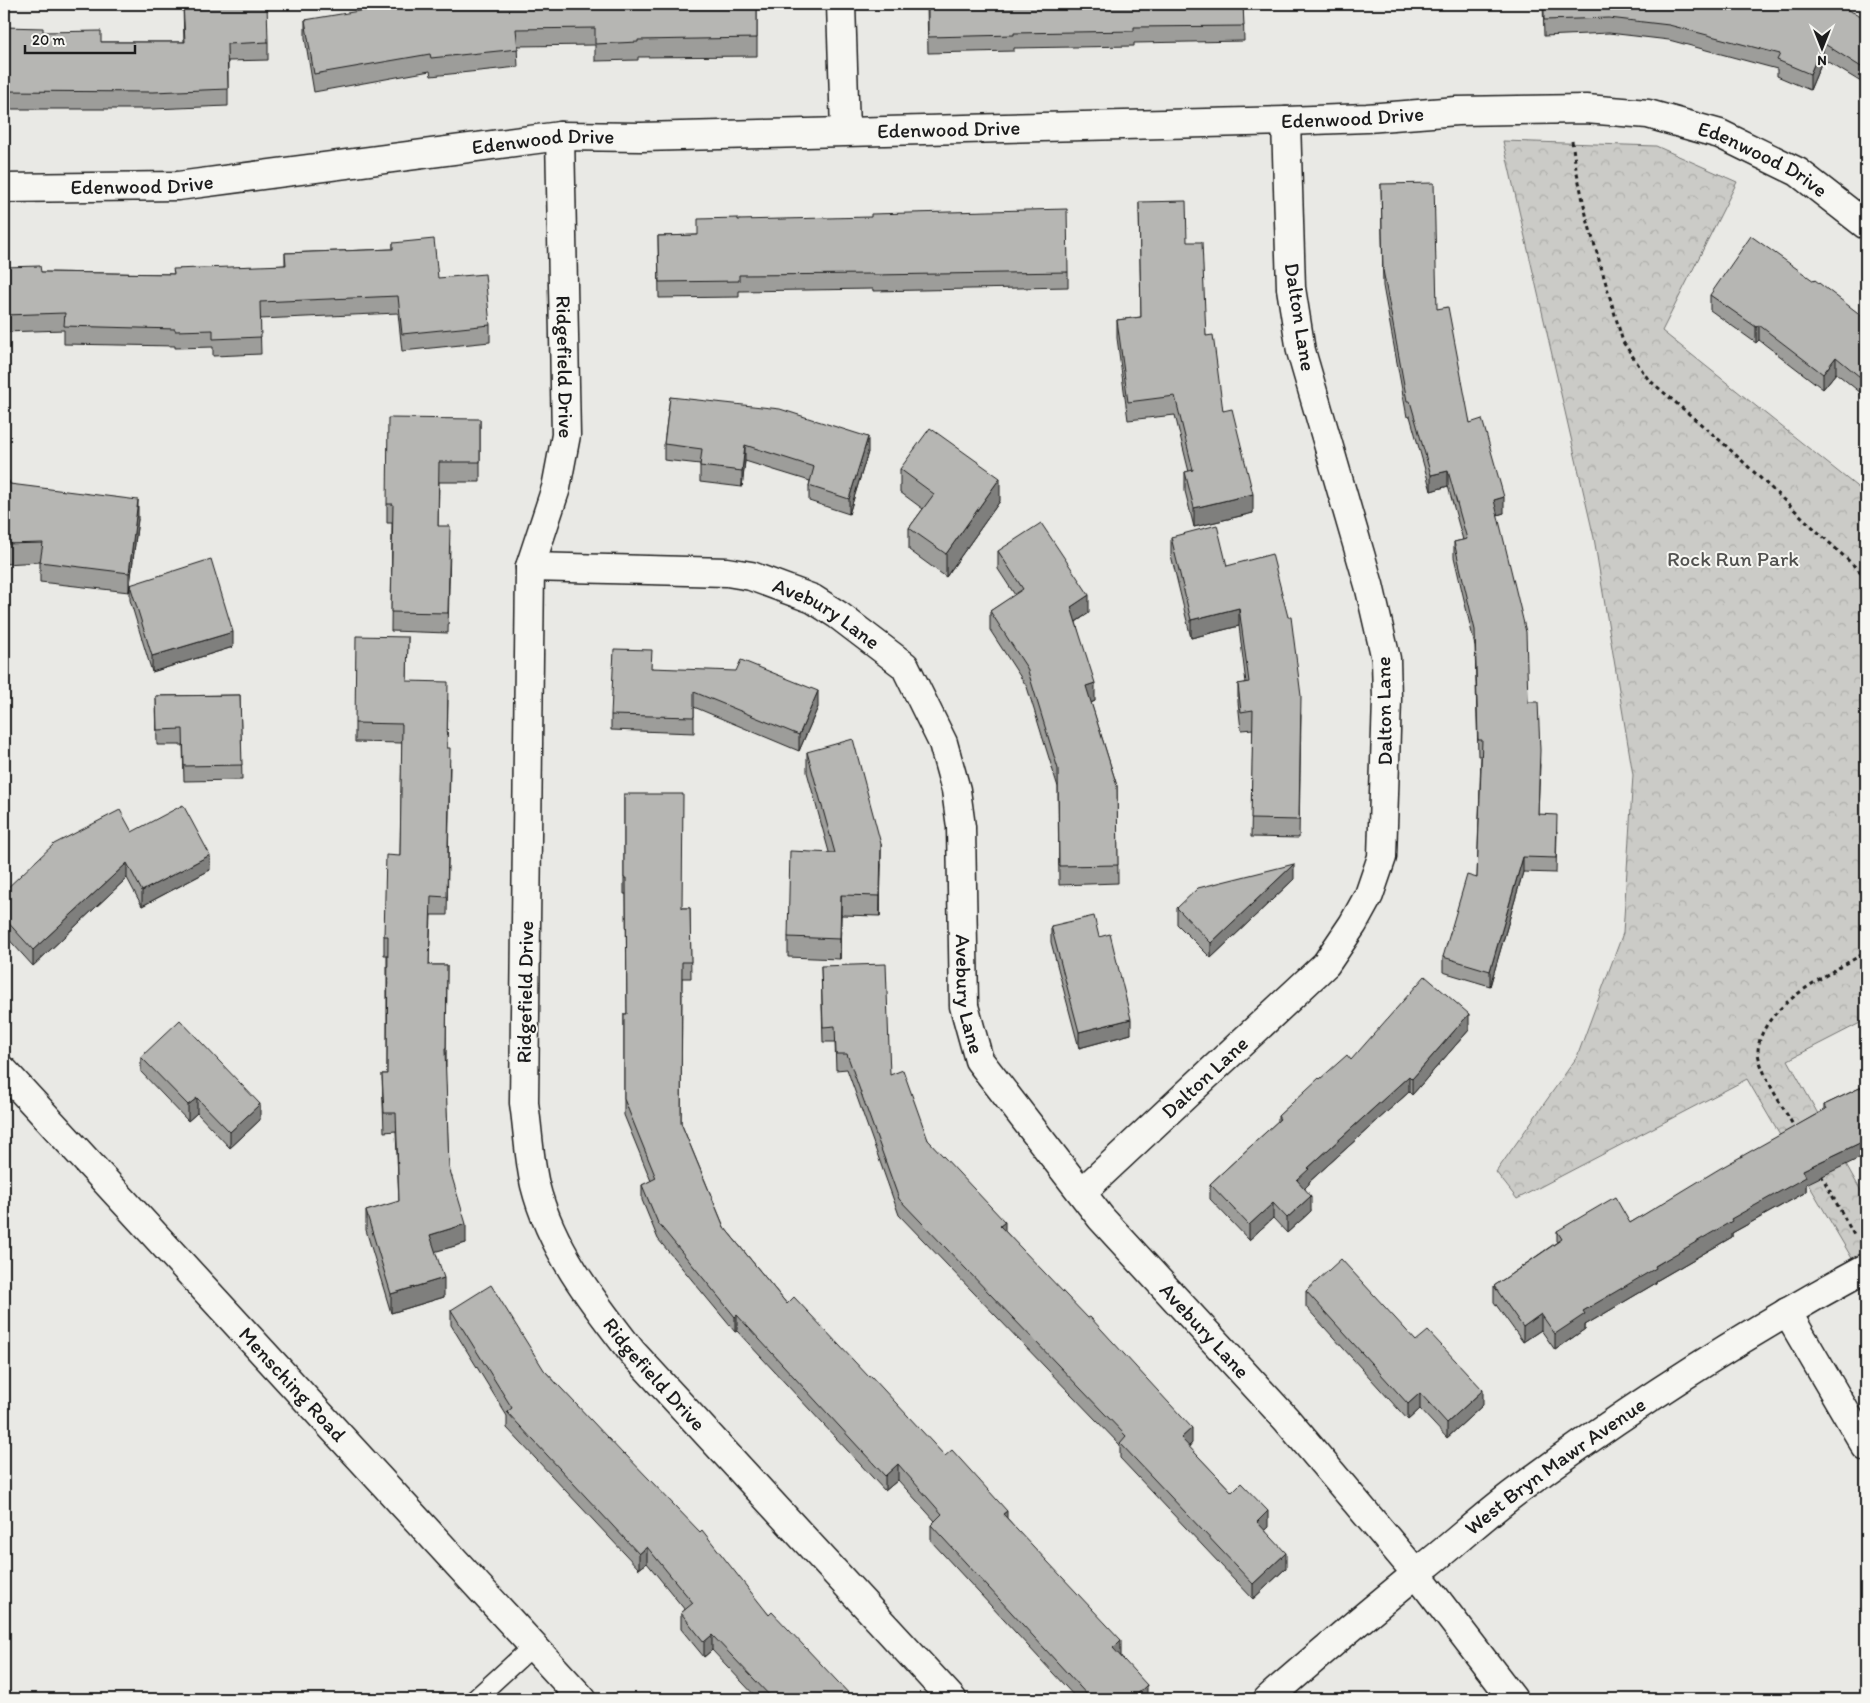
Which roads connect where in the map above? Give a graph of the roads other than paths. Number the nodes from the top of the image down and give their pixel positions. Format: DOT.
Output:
graph roads {
  1 [pos="841,4"];
  2 [pos="1286,121"];
  3 [pos="845,131"];
  4 [pos="560,136"];
  5 [pos="4,188"];
  6 [pos="1866,225"];
  7 [pos="530,567"];
  8 [pos="4,1070"];
  9 [pos="1082,1192"];
  10 [pos="1866,1268"];
  11 [pos="1787,1312"];
  12 [pos="1866,1447"];
  13 [pos="1417,1574"];
  14 [pos="533,1646"];
  15 [pos="475,1699"];
  16 [pos="582,1699"];
  17 [pos="952,1699"];
  18 [pos="1268,1699"];
  19 [pos="1513,1699"];
  1 -- 3 [label="street"];
  2 -- 3 [label="street, Edenwood Drive"];
  2 -- 6 [label="street, Edenwood Drive"];
  2 -- 9 [label="street, Dalton Lane"];
  3 -- 4 [label="street, Edenwood Drive"];
  4 -- 5 [label="street, Edenwood Drive"];
  4 -- 7 [label="street, Ridgefield Drive"];
  7 -- 9 [label="street, Avebury Lane"];
  7 -- 17 [label="street, Ridgefield Drive"];
  8 -- 14 [label="street, Mensching Road"];
  9 -- 13 [label="street, Avebury Lane"];
  10 -- 11 [label="street, West Bryn Mawr Avenue"];
  11 -- 12 [label="street"];
  11 -- 13 [label="street, West Bryn Mawr Avenue"];
  13 -- 18 [label="street, West Bryn Mawr Avenue"];
  13 -- 19 [label="street, Avebury Lane"];
  14 -- 15 [label="lane"];
  14 -- 16 [label="street, Mensching Road"];
}
